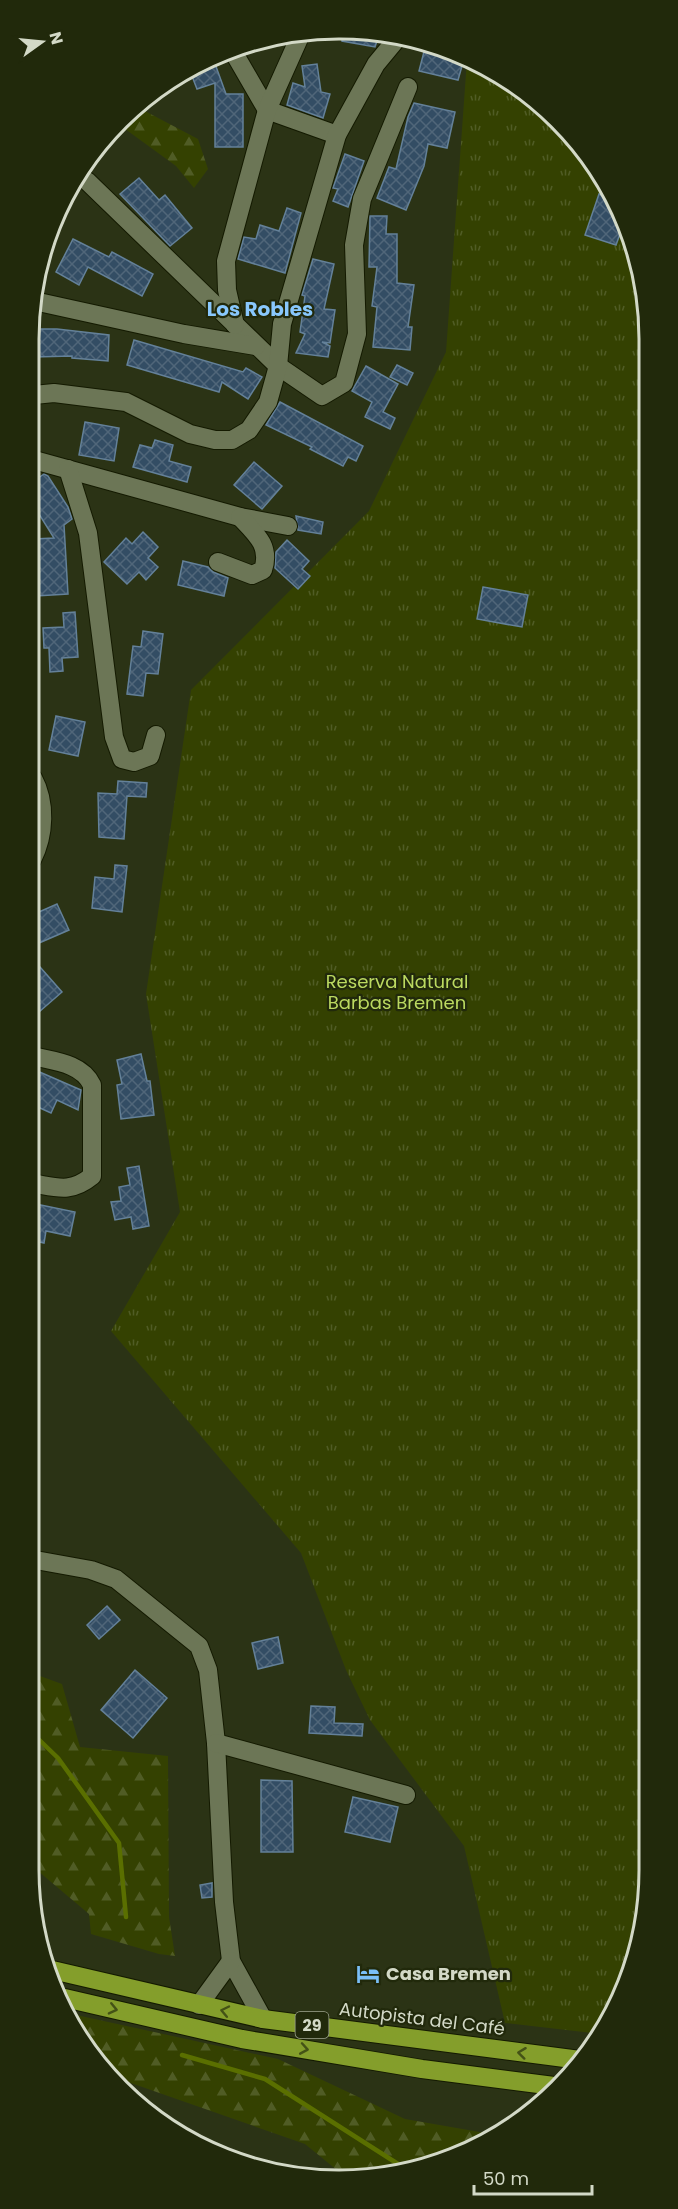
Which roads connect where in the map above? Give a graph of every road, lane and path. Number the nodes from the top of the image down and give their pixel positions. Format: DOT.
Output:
graph roads {
  1 [pos="297,42"];
  2 [pos="392,44"];
  3 [pos="237,57"];
  4 [pos="408,87"];
  5 [pos="267,110"];
  6 [pos="337,135"];
  7 [pos="87,181"];
  8 [pos="42,303"];
  9 [pos="235,325"];
  10 [pos="256,346"];
  11 [pos="278,366"];
  12 [pos="39,394"];
  13 [pos="39,461"];
  14 [pos="68,468"];
  15 [pos="240,517"];
  16 [pos="288,526"];
  17 [pos="218,562"];
  18 [pos="156,735"];
  19 [pos="39,793"];
  20 [pos="39,842"];
  21 [pos="39,1058"];
  22 [pos="39,1184"];
  23 [pos="39,1561"];
  24 [pos="216,1743"];
  25 [pos="406,1794"];
  26 [pos="231,1961"];
  27 [pos="57,1972"];
  28 [pos="68,1999"];
  29 [pos="199,2006"];
  30 [pos="264,2019"];
  31 [pos="572,2059"];
  32 [pos="548,2085"];
  1 -- 5 [label="street"];
  2 -- 6 [label="street"];
  3 -- 5 [label="street"];
  4 -- 11 [label="street"];
  5 -- 6 [label="street"];
  5 -- 9 [label="street"];
  6 -- 11 [label="street"];
  7 -- 9 [label="street"];
  8 -- 10 [label="street"];
  9 -- 10 [label="street"];
  10 -- 11 [label="street"];
  11 -- 12 [label="street"];
  13 -- 14 [label="street"];
  14 -- 15 [label="street"];
  14 -- 18 [label="street"];
  15 -- 16 [label="street"];
  15 -- 17 [label="street"];
  19 -- 20 [label="street"];
  21 -- 22 [label="street"];
  23 -- 24 [label="street"];
  24 -- 25 [label="street"];
  24 -- 26 [label="street"];
  26 -- 29 [label="street"];
  26 -- 30 [label="street"];
  27 -- 29 [label="highway, Autopista del Café / 29"];
  28 -- 32 [label="highway, 29, one-way"];
  30 -- 29 [label="highway, Autopista del Café / 29, one-way"];
  31 -- 30 [label="highway, Autopista del Café / 29, one-way"];
}
